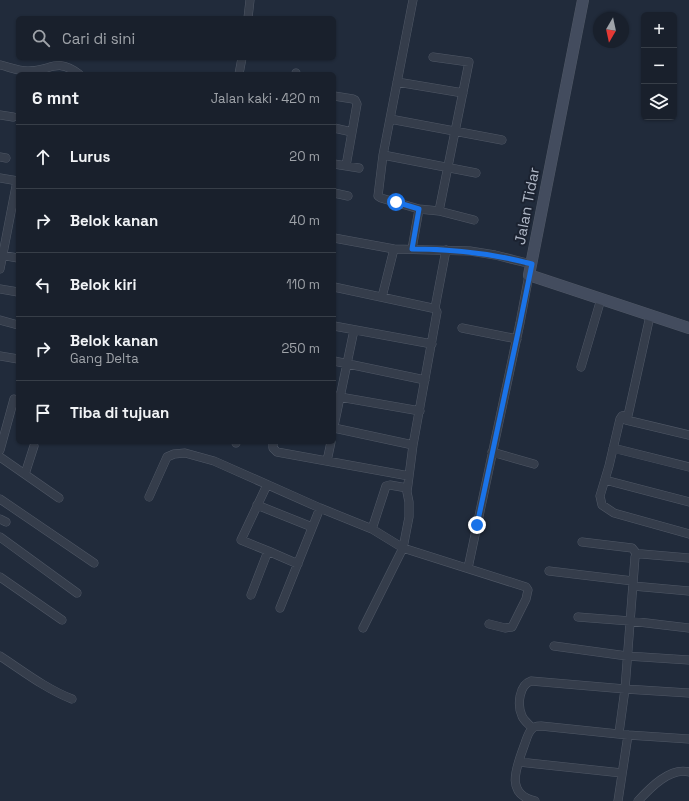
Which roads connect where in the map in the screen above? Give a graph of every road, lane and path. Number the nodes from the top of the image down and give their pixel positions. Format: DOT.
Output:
graph roads {
  1 [pos="250,0"];
  2 [pos="412,0"];
  3 [pos="582,0"];
  4 [pos="248,16"];
  5 [pos="433,57"];
  6 [pos="242,60"];
  7 [pos="0,65"];
  8 [pos="76,72"];
  9 [pos="239,72"];
  10 [pos="397,82"];
  11 [pos="462,93"];
  12 [pos="336,96"];
  13 [pos="0,115"];
  14 [pos="13,117"];
  15 [pos="390,119"];
  16 [pos="336,128"];
  17 [pos="352,132"];
  18 [pos="454,132"];
  19 [pos="502,140"];
  20 [pos="383,155"];
  21 [pos="336,164"];
  22 [pos="346,166"];
  23 [pos="448,167"];
  24 [pos="359,168"];
  25 [pos="476,173"];
  26 [pos="0,178"];
  27 [pos="16,181"];
  28 [pos="336,193"];
  29 [pos="16,195"];
  30 [pos="348,196"];
  31 [pos="419,209"];
  32 [pos="439,211"];
  33 [pos="474,220"];
  34 [pos="14,224"];
  35 [pos="336,238"];
  36 [pos="394,249"];
  37 [pos="412,249"];
  38 [pos="446,250"];
  39 [pos="1,255"];
  40 [pos="16,258"];
  41 [pos="532,264"];
  42 [pos="0,269"];
  43 [pos="529,275"];
  44 [pos="336,287"];
  45 [pos="0,289"];
  46 [pos="16,292"];
  47 [pos="382,297"];
  48 [pos="601,299"];
  49 [pos="435,308"];
  50 [pos="650,316"];
  51 [pos="0,320"];
  52 [pos="16,324"];
  53 [pos="336,326"];
  54 [pos="462,328"];
  55 [pos="689,328"];
  56 [pos="354,330"];
  57 [pos="517,340"];
  58 [pos="432,344"];
  59 [pos="0,356"];
  60 [pos="16,359"];
  61 [pos="336,362"];
  62 [pos="346,364"];
  63 [pos="581,367"];
  64 [pos="426,380"];
  65 [pos="337,396"];
  66 [pos="14,398"];
  67 [pos="336,406"];
  68 [pos="420,411"];
  69 [pos="626,420"];
  70 [pos="336,427"];
  71 [pos="689,434"];
  72 [pos="273,444"];
  73 [pos="331,444"];
  74 [pos="413,445"];
  75 [pos="34,446"];
  76 [pos="613,448"];
  77 [pos="0,450"];
  78 [pos="492,452"];
  79 [pos="0,457"];
  80 [pos="327,461"];
  81 [pos="534,464"];
  82 [pos="689,467"];
  83 [pos="25,474"];
  84 [pos="409,476"];
  85 [pos="605,480"];
  86 [pos="267,485"];
  87 [pos="407,488"];
  88 [pos="149,497"];
  89 [pos="59,498"];
  90 [pos="0,499"];
  91 [pos="689,502"];
  92 [pos="257,505"];
  93 [pos="320,508"];
  94 [pos="312,528"];
  95 [pos="372,529"];
  96 [pos="689,534"];
  97 [pos="0,537"];
  98 [pos="582,542"];
  99 [pos="403,548"];
  100 [pos="268,551"];
  101 [pos="637,554"];
  102 [pos="689,558"];
  103 [pos="94,563"];
  104 [pos="298,564"];
  105 [pos="468,568"];
  106 [pos="549,571"];
  107 [pos="0,577"];
  108 [pos="633,584"];
  109 [pos="689,591"];
  110 [pos="77,593"];
  111 [pos="251,595"];
  112 [pos="280,608"];
  113 [pos="578,617"];
  114 [pos="62,620"];
  115 [pos="630,621"];
  116 [pos="489,624"];
  117 [pos="363,628"];
  118 [pos="689,628"];
  119 [pos="554,646"];
  120 [pos="0,656"];
  121 [pos="627,656"];
  122 [pos="689,660"];
  123 [pos="625,689"];
  124 [pos="689,693"];
  125 [pos="72,699"];
  126 [pos="532,728"];
  127 [pos="619,733"];
  128 [pos="628,734"];
  129 [pos="689,739"];
  130 [pos="518,762"];
  131 [pos="622,772"];
  132 [pos="689,772"];
  133 [pos="535,801"];
  134 [pos="618,801"];
  135 [pos="638,801"];
  1 -- 4 [label="street"];
  2 -- 10 [label="street"];
  3 -- 41 [label="main road, Jalan Tidar"];
  5 -- 11 [label="street"];
  6 -- 9 [label="street"];
  7 -- 8 [label="street"];
  10 -- 11 [label="street"];
  10 -- 15 [label="street"];
  11 -- 18 [label="street"];
  12 -- 17 [label="street"];
  13 -- 14 [label="street"];
  15 -- 18 [label="street"];
  15 -- 20 [label="street"];
  16 -- 17 [label="street"];
  17 -- 22 [label="street"];
  18 -- 19 [label="street"];
  18 -- 23 [label="street"];
  20 -- 23 [label="street"];
  20 -- 31 [label="street"];
  21 -- 22 [label="street"];
  22 -- 24 [label="street"];
  23 -- 25 [label="street"];
  23 -- 32 [label="street"];
  26 -- 27 [label="street"];
  28 -- 30 [label="street"];
  29 -- 34 [label="street"];
  31 -- 32 [label="street"];
  31 -- 37 [label="street"];
  32 -- 33 [label="street"];
  34 -- 39 [label="street"];
  35 -- 36 [label="street"];
  36 -- 37 [label="street"];
  36 -- 47 [label="street"];
  37 -- 38 [label="street"];
  38 -- 41 [label="street"];
  38 -- 49 [label="street"];
  39 -- 40 [label="street"];
  39 -- 42 [label="street"];
  41 -- 43 [label="main road, Jalan Tidar"];
  43 -- 48 [label="main road"];
  43 -- 57 [label="street"];
  44 -- 47 [label="street"];
  45 -- 46 [label="street"];
  47 -- 49 [label="street"];
  48 -- 50 [label="main road"];
  48 -- 63 [label="street"];
  49 -- 58 [label="street"];
  50 -- 55 [label="main road"];
  50 -- 69 [label="street"];
  51 -- 52 [label="street"];
  53 -- 56 [label="street"];
  54 -- 57 [label="street"];
  56 -- 58 [label="street"];
  56 -- 62 [label="street"];
  57 -- 78 [label="street"];
  58 -- 64 [label="street"];
  59 -- 60 [label="street"];
  61 -- 62 [label="street"];
  62 -- 64 [label="street"];
  62 -- 65 [label="street"];
  64 -- 68 [label="street"];
  65 -- 67 [label="street"];
  65 -- 68 [label="street"];
  66 -- 77 [label="street"];
  68 -- 74 [label="street"];
  69 -- 71 [label="street"];
  69 -- 76 [label="street"];
  70 -- 74 [label="street"];
  72 -- 80 [label="street"];
  73 -- 80 [label="street"];
  74 -- 84 [label="street"];
  75 -- 83 [label="street"];
  76 -- 82 [label="street"];
  76 -- 85 [label="street"];
  78 -- 81 [label="street"];
  78 -- 105 [label="street"];
  79 -- 83 [label="street"];
  80 -- 84 [label="street"];
  83 -- 89 [label="street"];
  84 -- 87 [label="street"];
  85 -- 91 [label="street"];
  85 -- 96 [label="street"];
  86 -- 88 [label="street"];
  86 -- 92 [label="street"];
  86 -- 93 [label="street"];
  87 -- 95 [label="street"];
  87 -- 99 [label="street"];
  90 -- 103 [label="street"];
  92 -- 94 [label="street"];
  92 -- 100 [label="street"];
  93 -- 94 [label="street"];
  93 -- 95 [label="street"];
  94 -- 104 [label="street"];
  95 -- 99 [label="street"];
  97 -- 110 [label="street"];
  98 -- 101 [label="street"];
  99 -- 105 [label="street"];
  99 -- 117 [label="street"];
  100 -- 104 [label="street"];
  100 -- 111 [label="street"];
  101 -- 102 [label="street"];
  101 -- 108 [label="street"];
  104 -- 112 [label="street"];
  105 -- 116 [label="street"];
  106 -- 108 [label="street"];
  107 -- 114 [label="street"];
  108 -- 109 [label="street"];
  108 -- 115 [label="street"];
  113 -- 115 [label="street"];
  115 -- 118 [label="street"];
  115 -- 121 [label="street"];
  119 -- 121 [label="street"];
  120 -- 125 [label="street"];
  121 -- 122 [label="street"];
  121 -- 123 [label="street"];
  123 -- 124 [label="street"];
  123 -- 126 [label="street"];
  123 -- 127 [label="street"];
  126 -- 127 [label="street"];
  126 -- 130 [label="street"];
  127 -- 128 [label="street"];
  128 -- 129 [label="street"];
  128 -- 131 [label="street"];
  130 -- 131 [label="street"];
  130 -- 133 [label="street"];
  131 -- 134 [label="street"];
  132 -- 135 [label="street"];
}
